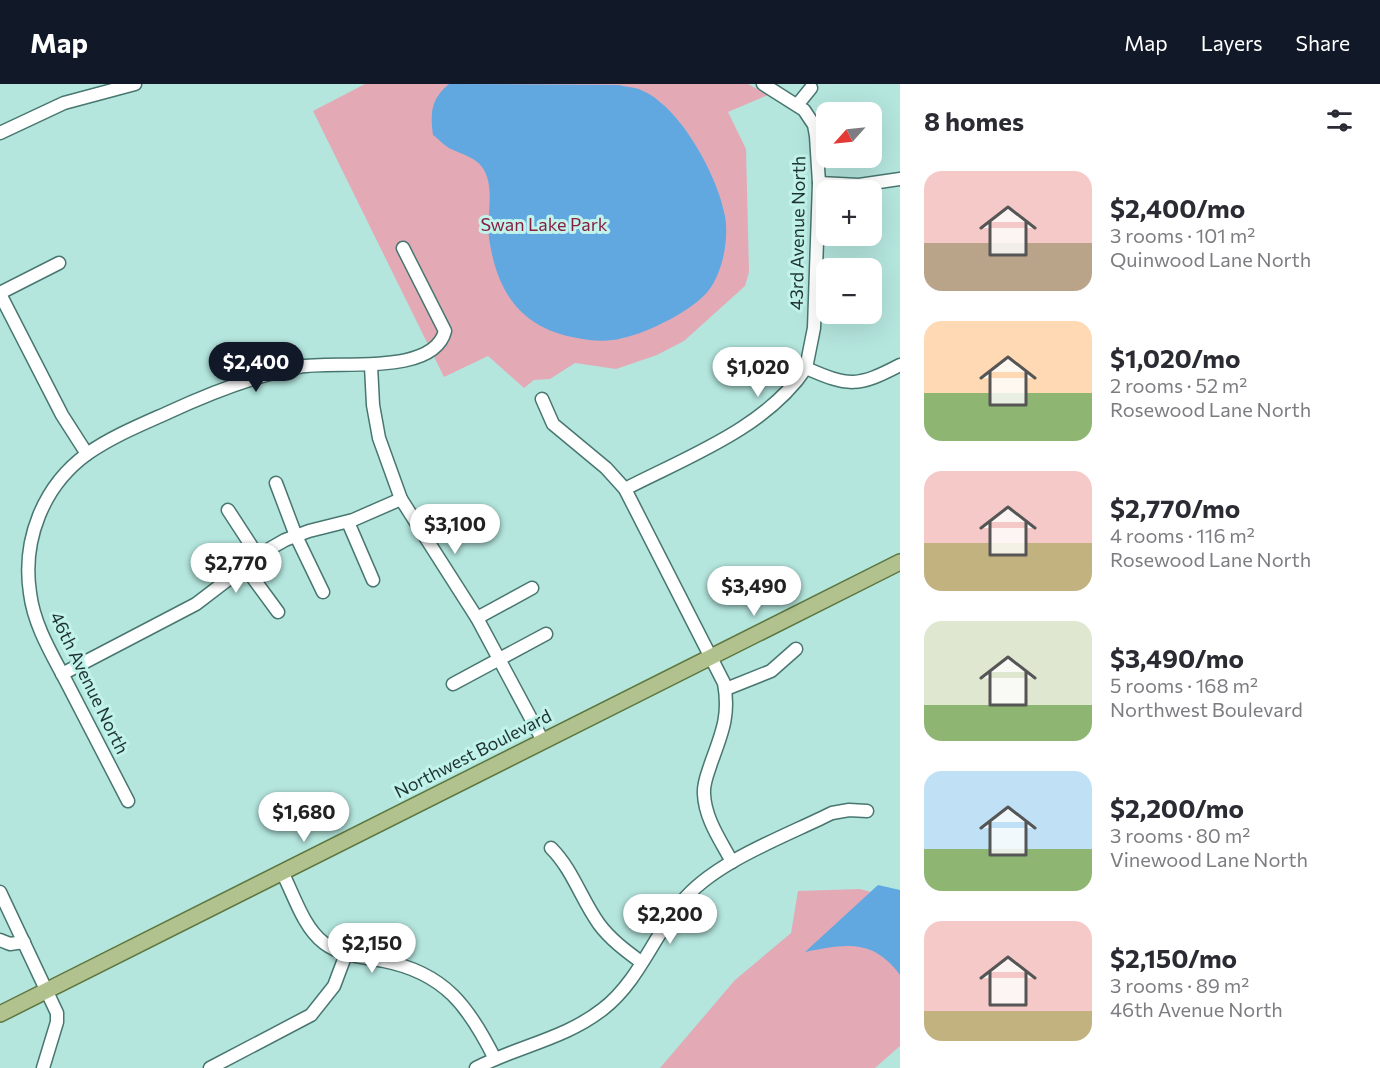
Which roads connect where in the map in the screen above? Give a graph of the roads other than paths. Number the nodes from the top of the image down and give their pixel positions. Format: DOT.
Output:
graph roads {
  1 [pos="135,84"];
  2 [pos="763,84"];
  3 [pos="811,88"];
  4 [pos="798,104"];
  5 [pos="0,132"];
  6 [pos="900,179"];
  7 [pos="819,180"];
  8 [pos="882,182"];
  9 [pos="817,246"];
  10 [pos="403,248"];
  11 [pos="59,263"];
  12 [pos="0,293"];
  13 [pos="900,365"];
  14 [pos="371,366"];
  15 [pos="806,368"];
  16 [pos="542,399"];
  17 [pos="87,454"];
  18 [pos="276,483"];
  19 [pos="625,489"];
  20 [pos="401,499"];
  21 [pos="228,510"];
  22 [pos="348,522"];
  23 [pos="296,536"];
  24 [pos="258,556"];
  25 [pos="900,562"];
  26 [pos="245,567"];
  27 [pos="373,579"];
  28 [pos="532,588"];
  29 [pos="323,592"];
  30 [pos="278,612"];
  31 [pos="477,618"];
  32 [pos="546,634"];
  33 [pos="796,649"];
  34 [pos="712,656"];
  35 [pos="499,659"];
  36 [pos="62,674"];
  37 [pos="453,684"];
  38 [pos="726,689"];
  39 [pos="543,741"];
  40 [pos="128,801"];
  41 [pos="867,811"];
  42 [pos="551,848"];
  43 [pos="732,862"];
  44 [pos="282,873"];
  45 [pos="0,892"];
  46 [pos="0,940"];
  47 [pos="24,942"];
  48 [pos="346,954"];
  49 [pos="641,962"];
  50 [pos="47,990"];
  51 [pos="0,1014"];
  52 [pos="495,1059"];
  53 [pos="43,1068"];
  54 [pos="210,1068"];
  55 [pos="476,1068"];
  1 -- 5 [label="street"];
  2 -- 4 [label="street, 43rd Avenue North"];
  3 -- 4 [label="street"];
  4 -- 7 [label="street, 43rd Avenue North"];
  6 -- 8 [label="street"];
  9 -- 15 [label="street, 43rd Avenue North"];
  10 -- 14 [label="street, 46th Avenue North"];
  11 -- 12 [label="street"];
  12 -- 17 [label="street"];
  13 -- 15 [label="street"];
  14 -- 17 [label="street, 46th Avenue North"];
  14 -- 20 [label="street"];
  15 -- 19 [label="street"];
  16 -- 19 [label="street"];
  17 -- 36 [label="street, 46th Avenue North"];
  18 -- 23 [label="street"];
  19 -- 34 [label="street"];
  20 -- 22 [label="street"];
  20 -- 31 [label="street"];
  21 -- 24 [label="street"];
  22 -- 23 [label="street"];
  22 -- 27 [label="street"];
  23 -- 24 [label="street"];
  23 -- 29 [label="street"];
  24 -- 26 [label="street"];
  25 -- 34 [label="main road, Northwest Boulevard"];
  26 -- 30 [label="street"];
  26 -- 36 [label="street"];
  28 -- 31 [label="street"];
  31 -- 35 [label="street"];
  32 -- 35 [label="street"];
  33 -- 38 [label="street"];
  34 -- 38 [label="street"];
  34 -- 39 [label="main road, Northwest Boulevard"];
  35 -- 37 [label="street"];
  35 -- 39 [label="street"];
  36 -- 40 [label="street, 46th Avenue North"];
  38 -- 43 [label="street"];
  39 -- 44 [label="main road, Northwest Boulevard"];
  41 -- 43 [label="street"];
  42 -- 49 [label="street"];
  43 -- 49 [label="street"];
  44 -- 48 [label="street"];
  44 -- 50 [label="main road, Northwest Boulevard"];
  45 -- 47 [label="street"];
  46 -- 47 [label="street"];
  47 -- 50 [label="street"];
  48 -- 52 [label="street"];
  48 -- 54 [label="street"];
  49 -- 52 [label="street"];
  50 -- 51 [label="main road, Northwest Boulevard"];
  50 -- 53 [label="street"];
  52 -- 55 [label="street"];
}
